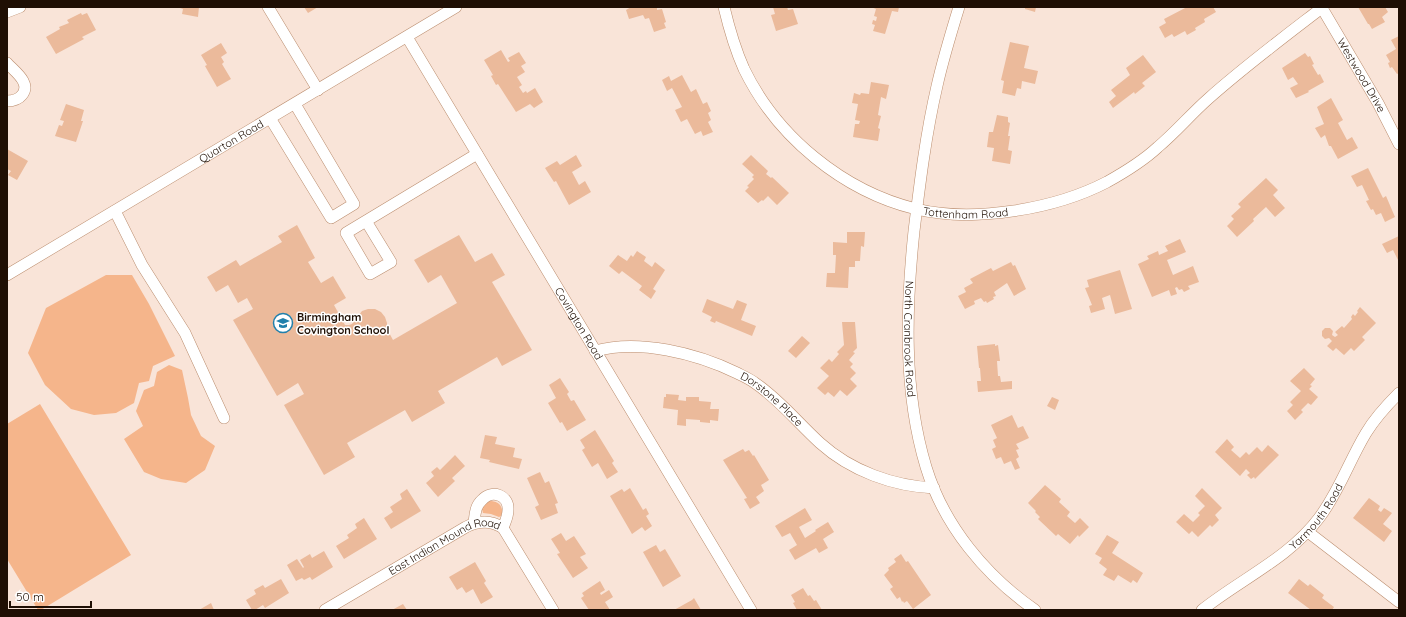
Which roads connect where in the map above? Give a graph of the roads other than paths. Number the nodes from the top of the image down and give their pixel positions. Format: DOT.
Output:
graph roads {
  1 [pos="20,7"];
  2 [pos="268,7"];
  3 [pos="456,7"];
  4 [pos="724,7"];
  5 [pos="959,7"];
  6 [pos="1322,7"];
  7 [pos="7,12"];
  8 [pos="406,37"];
  9 [pos="7,63"];
  10 [pos="318,90"];
  11 [pos="7,100"];
  12 [pos="295,104"];
  13 [pos="270,118"];
  14 [pos="1399,144"];
  15 [pos="477,154"];
  16 [pos="917,209"];
  17 [pos="115,211"];
  18 [pos="366,221"];
  19 [pos="7,275"];
  20 [pos="595,351"];
  21 [pos="1399,393"];
  22 [pos="224,418"];
  23 [pos="934,488"];
  24 [pos="474,523"];
  25 [pos="503,528"];
  26 [pos="1308,532"];
  27 [pos="1399,602"];
  28 [pos="325,610"];
  29 [pos="553,610"];
  30 [pos="751,610"];
  31 [pos="1035,610"];
  32 [pos="1202,610"];
  1 -- 7 [label="street"];
  2 -- 10 [label="street"];
  3 -- 8 [label="street, Quarton Road"];
  4 -- 16 [label="street, Tottenham Road"];
  5 -- 16 [label="street, North Cranbrook Road"];
  6 -- 14 [label="street, Westwood Drive"];
  6 -- 16 [label="street, Tottenham Road"];
  8 -- 10 [label="street, Quarton Road"];
  8 -- 15 [label="street, Covington Road"];
  9 -- 11 [label="street"];
  10 -- 12 [label="street, Quarton Road"];
  12 -- 13 [label="street, Quarton Road"];
  12 -- 13 [label="street"];
  13 -- 17 [label="street, Quarton Road"];
  15 -- 18 [label="street"];
  15 -- 20 [label="street, Covington Road"];
  16 -- 23 [label="street, North Cranbrook Road"];
  17 -- 19 [label="street, Quarton Road"];
  17 -- 22 [label="street"];
  18 -- 18 [label="street"];
  20 -- 23 [label="street, Dorstone Place"];
  20 -- 30 [label="street, Covington Road"];
  21 -- 26 [label="street, Yarmouth Road"];
  23 -- 31 [label="street, North Cranbrook Road"];
  24 -- 25 [label="street, East Indian Mound Road"];
  24 -- 25 [label="street"];
  24 -- 28 [label="street, East Indian Mound Road"];
  25 -- 29 [label="street, East Indian Mound Road"];
  26 -- 27 [label="street"];
  26 -- 32 [label="street, Yarmouth Road"];
}
